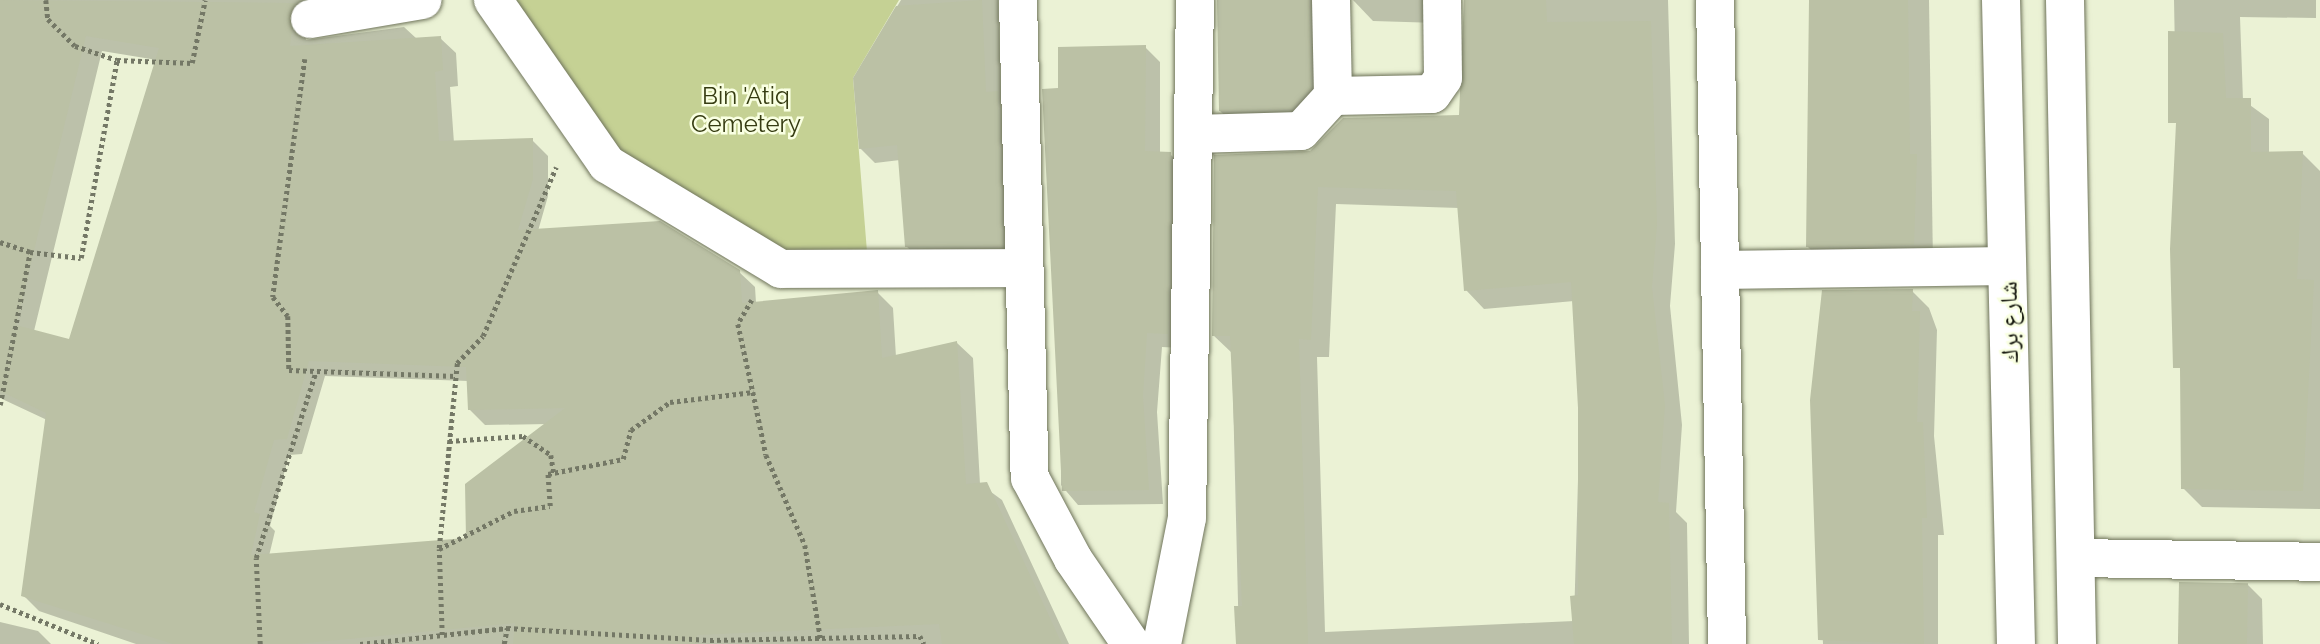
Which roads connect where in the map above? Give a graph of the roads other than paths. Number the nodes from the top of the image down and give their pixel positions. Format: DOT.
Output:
graph roads {
  1 [pos="422,0"];
  2 [pos="493,0"];
  3 [pos="1018,0"];
  4 [pos="1195,0"];
  5 [pos="1331,0"];
  6 [pos="1442,0"];
  7 [pos="1715,0"];
  8 [pos="2001,0"];
  9 [pos="2066,0"];
  10 [pos="310,19"];
  11 [pos="1333,96"];
  12 [pos="1193,134"];
  13 [pos="2007,266"];
  14 [pos="1024,268"];
  15 [pos="1720,270"];
  16 [pos="2076,558"];
  17 [pos="2320,562"];
  18 [pos="1131,644"];
  19 [pos="1161,644"];
  20 [pos="1727,644"];
  21 [pos="2016,644"];
  22 [pos="2077,644"];
  1 -- 10 [label="street"];
  2 -- 14 [label="street"];
  3 -- 14 [label="street"];
  4 -- 12 [label="street"];
  5 -- 11 [label="street"];
  6 -- 11 [label="street"];
  7 -- 15 [label="street"];
  8 -- 13 [label="street, شارع برك"];
  9 -- 16 [label="street"];
  11 -- 12 [label="street"];
  12 -- 19 [label="street"];
  13 -- 15 [label="street"];
  13 -- 21 [label="street, شارع برك"];
  14 -- 18 [label="street"];
  15 -- 20 [label="street"];
  16 -- 17 [label="street"];
  16 -- 22 [label="street"];
}
